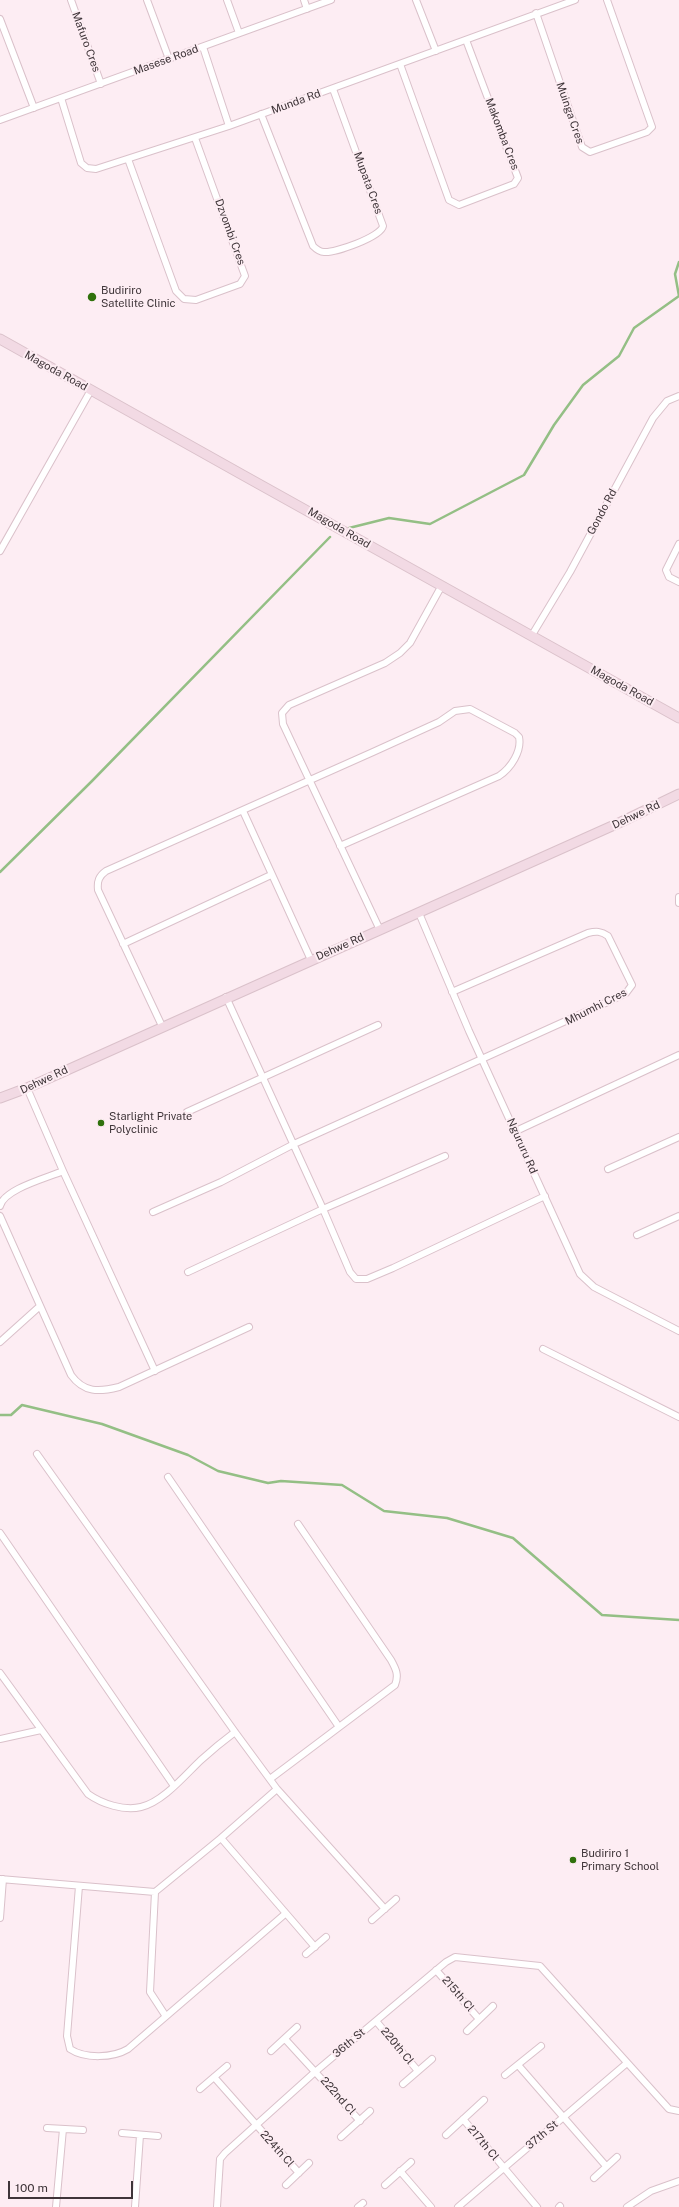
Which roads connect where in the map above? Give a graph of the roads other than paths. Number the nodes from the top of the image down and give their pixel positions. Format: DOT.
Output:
graph roads {
  1 [pos="71,0"];
  2 [pos="147,0"];
  3 [pos="227,0"];
  4 [pos="304,0"];
  5 [pos="331,0"];
  6 [pos="416,0"];
  7 [pos="574,0"];
  8 [pos="607,0"];
  9 [pos="307,8"];
  10 [pos="536,13"];
  11 [pos="0,19"];
  12 [pos="239,33"];
  13 [pos="466,40"];
  14 [pos="202,47"];
  15 [pos="436,51"];
  16 [pos="168,59"];
  17 [pos="400,64"];
  18 [pos="101,84"];
  19 [pos="333,89"];
  20 [pos="61,98"];
  21 [pos="34,108"];
  22 [pos="261,114"];
  23 [pos="0,120"];
  24 [pos="229,126"];
  25 [pos="194,138"];
  26 [pos="128,159"];
  27 [pos="0,339"];
  28 [pos="91,390"];
  29 [pos="679,396"];
  30 [pos="679,544"];
  31 [pos="0,551"];
  32 [pos="679,582"];
  33 [pos="441,587"];
  34 [pos="532,635"];
  35 [pos="678,716"];
  36 [pos="311,781"];
  37 [pos="679,794"];
  38 [pos="243,811"];
  39 [pos="340,846"];
  40 [pos="271,875"];
  41 [pos="679,897"];
  42 [pos="679,903"];
  43 [pos="418,912"];
  44 [pos="380,930"];
  45 [pos="123,944"];
  46 [pos="311,960"];
  47 [pos="452,992"];
  48 [pos="226,997"];
  49 [pos="378,1025"];
  50 [pos="162,1026"];
  51 [pos="679,1055"];
  52 [pos="483,1060"];
  53 [pos="262,1078"];
  54 [pos="27,1088"];
  55 [pos="0,1098"];
  56 [pos="187,1112"];
  57 [pos="516,1131"];
  58 [pos="679,1137"];
  59 [pos="294,1144"];
  60 [pos="445,1156"];
  61 [pos="608,1169"];
  62 [pos="63,1171"];
  63 [pos="545,1196"];
  64 [pos="0,1206"];
  65 [pos="323,1208"];
  66 [pos="153,1212"];
  67 [pos="0,1216"];
  68 [pos="679,1216"];
  69 [pos="637,1236"];
  70 [pos="188,1272"];
  71 [pos="40,1306"];
  72 [pos="249,1327"];
  73 [pos="679,1331"];
  74 [pos="0,1342"];
  75 [pos="543,1349"];
  76 [pos="155,1371"];
  77 [pos="679,1417"];
  78 [pos="37,1454"];
  79 [pos="168,1477"];
  80 [pos="298,1524"];
  81 [pos="0,1533"];
  82 [pos="0,1673"];
  83 [pos="339,1727"];
  84 [pos="41,1730"];
  85 [pos="235,1732"];
  86 [pos="0,1739"];
  87 [pos="270,1779"];
  88 [pos="174,1786"];
  89 [pos="277,1789"];
  90 [pos="221,1838"];
  91 [pos="2,1879"];
  92 [pos="79,1886"];
  93 [pos="154,1892"];
  94 [pos="396,1899"];
  95 [pos="385,1909"];
  96 [pos="285,1914"];
  97 [pos="0,1918"];
  98 [pos="372,1920"];
  99 [pos="326,1937"];
  100 [pos="314,1947"];
  101 [pos="306,1954"];
  102 [pos="436,1970"];
  103 [pos="493,2006"];
  104 [pos="165,2015"];
  105 [pos="480,2019"];
  106 [pos="376,2021"];
  107 [pos="297,2027"];
  108 [pos="467,2031"];
  109 [pos="284,2038"];
  110 [pos="541,2046"];
  111 [pos="271,2051"];
  112 [pos="432,2060"];
  113 [pos="627,2063"];
  114 [pos="518,2065"];
  115 [pos="227,2066"];
  116 [pos="418,2071"];
  117 [pos="315,2072"];
  118 [pos="505,2076"];
  119 [pos="214,2077"];
  120 [pos="403,2084"];
  121 [pos="200,2089"];
  122 [pos="484,2100"];
  123 [pos="370,2111"];
  124 [pos="679,2111"];
  125 [pos="564,2116"];
  126 [pos="463,2119"];
  127 [pos="360,2121"];
  128 [pos="256,2125"];
  129 [pos="47,2128"];
  130 [pos="63,2129"];
  131 [pos="83,2130"];
  132 [pos="122,2133"];
  133 [pos="140,2135"];
  134 [pos="446,2135"];
  135 [pos="158,2136"];
  136 [pos="342,2138"];
  137 [pos="617,2157"];
  138 [pos="411,2162"];
  139 [pos="309,2163"];
  140 [pos="606,2166"];
  141 [pos="504,2167"];
  142 [pos="400,2172"];
  143 [pos="299,2173"];
  144 [pos="594,2178"];
  145 [pos="679,2181"];
  146 [pos="286,2185"];
  147 [pos="385,2185"];
  148 [pos="56,2207"];
  149 [pos="135,2207"];
  150 [pos="217,2207"];
  151 [pos="431,2207"];
  152 [pos="458,2207"];
  153 [pos="537,2207"];
  154 [pos="627,2207"];
  1 -- 18 [label="street, Mafuro Cres"];
  2 -- 16 [label="street"];
  3 -- 12 [label="street"];
  4 -- 9 [label="street"];
  5 -- 9 [label="street, Masese Road"];
  6 -- 15 [label="street"];
  7 -- 10 [label="street, Munda Rd"];
  8 -- 10 [label="street, Muinga Cres"];
  9 -- 12 [label="street, Masese Road"];
  10 -- 13 [label="street, Munda Rd"];
  11 -- 21 [label="street"];
  12 -- 14 [label="street, Masese Road"];
  13 -- 15 [label="street, Munda Rd"];
  13 -- 17 [label="street, Makomba Cres"];
  14 -- 16 [label="street, Masese Road"];
  14 -- 24 [label="street"];
  15 -- 17 [label="street, Munda Rd"];
  16 -- 18 [label="street, Masese Road"];
  17 -- 19 [label="street, Munda Rd"];
  18 -- 20 [label="street, Masese Road"];
  19 -- 22 [label="street, Munda Rd"];
  19 -- 22 [label="street, Mupata Cres"];
  20 -- 21 [label="street, Masese Road"];
  20 -- 26 [label="street, Munda Rd"];
  21 -- 23 [label="street, Masese Road"];
  22 -- 24 [label="street, Munda Rd"];
  24 -- 25 [label="street, Munda Rd"];
  25 -- 26 [label="street, Munda Rd"];
  25 -- 26 [label="street, Dzvombi Cres"];
  27 -- 28 [label="street, Magoda Road"];
  28 -- 31 [label="street"];
  28 -- 33 [label="street, Magoda Road"];
  29 -- 34 [label="street, Gondo Rd"];
  30 -- 32 [label="street"];
  33 -- 34 [label="street, Magoda Road"];
  33 -- 36 [label="street"];
  34 -- 35 [label="street, Magoda Road"];
  36 -- 38 [label="street"];
  36 -- 39 [label="street"];
  36 -- 39 [label="street"];
  37 -- 43 [label="street, Dehwe Rd"];
  38 -- 40 [label="street"];
  38 -- 45 [label="street"];
  39 -- 44 [label="street"];
  40 -- 45 [label="street"];
  40 -- 46 [label="street"];
  41 -- 42 [label="street"];
  43 -- 44 [label="street, Dehwe Rd"];
  43 -- 47 [label="street, Ngururu Rd"];
  44 -- 46 [label="street, Dehwe Rd"];
  45 -- 50 [label="street"];
  46 -- 48 [label="street, Dehwe Rd"];
  47 -- 52 [label="street, Ngururu Rd"];
  47 -- 52 [label="street, Mhumhi Cres"];
  48 -- 50 [label="street, Dehwe Rd"];
  48 -- 53 [label="street"];
  49 -- 53 [label="street"];
  50 -- 54 [label="street, Dehwe Rd"];
  51 -- 57 [label="street"];
  52 -- 57 [label="street, Ngururu Rd"];
  52 -- 59 [label="street"];
  53 -- 56 [label="street"];
  53 -- 59 [label="street"];
  54 -- 55 [label="street, Dehwe Rd"];
  54 -- 62 [label="street"];
  57 -- 63 [label="street, Ngururu Rd"];
  58 -- 61 [label="street"];
  59 -- 65 [label="street"];
  59 -- 66 [label="street"];
  60 -- 65 [label="street"];
  62 -- 64 [label="street"];
  62 -- 76 [label="street"];
  63 -- 65 [label="street"];
  63 -- 73 [label="street, Ngururu Rd"];
  65 -- 70 [label="street"];
  67 -- 71 [label="street"];
  68 -- 69 [label="street"];
  71 -- 74 [label="street"];
  71 -- 76 [label="street"];
  72 -- 76 [label="street"];
  75 -- 77 [label="street"];
  78 -- 85 [label="street"];
  79 -- 83 [label="street"];
  80 -- 83 [label="street"];
  81 -- 88 [label="street"];
  82 -- 84 [label="street"];
  83 -- 87 [label="street"];
  84 -- 86 [label="street"];
  84 -- 88 [label="street"];
  85 -- 87 [label="street"];
  85 -- 88 [label="street"];
  87 -- 89 [label="street"];
  89 -- 90 [label="street"];
  89 -- 95 [label="street"];
  90 -- 93 [label="street"];
  90 -- 96 [label="street"];
  91 -- 92 [label="street"];
  91 -- 97 [label="street"];
  92 -- 93 [label="street"];
  92 -- 104 [label="street"];
  93 -- 104 [label="street"];
  94 -- 95 [label="street"];
  95 -- 98 [label="street"];
  96 -- 100 [label="street"];
  96 -- 104 [label="street"];
  99 -- 100 [label="street"];
  100 -- 101 [label="street"];
  102 -- 105 [label="street, 215th Cl"];
  102 -- 106 [label="street, 36th St"];
  102 -- 113 [label="street, 36th St"];
  103 -- 105 [label="street"];
  105 -- 108 [label="street"];
  106 -- 116 [label="street, 220th Cl"];
  106 -- 117 [label="street, 36th St"];
  107 -- 109 [label="street"];
  109 -- 111 [label="street"];
  109 -- 117 [label="street, 222nd Cl"];
  110 -- 114 [label="street"];
  112 -- 116 [label="street"];
  113 -- 124 [label="street"];
  113 -- 125 [label="street, 37th St"];
  114 -- 118 [label="street"];
  114 -- 125 [label="street"];
  115 -- 119 [label="street"];
  116 -- 120 [label="street"];
  117 -- 127 [label="street, 222nd Cl"];
  117 -- 128 [label="street, 36th St"];
  119 -- 121 [label="street"];
  119 -- 128 [label="street, 224th Cl"];
  122 -- 126 [label="street"];
  123 -- 127 [label="street"];
  125 -- 140 [label="street"];
  125 -- 141 [label="street, 37th St"];
  126 -- 134 [label="street"];
  126 -- 141 [label="street, 217th Cl"];
  127 -- 136 [label="street"];
  128 -- 143 [label="street, 224th Cl"];
  128 -- 150 [label="street, 36th St"];
  129 -- 130 [label="street"];
  130 -- 131 [label="street"];
  130 -- 148 [label="street"];
  132 -- 133 [label="street"];
  133 -- 135 [label="street"];
  133 -- 149 [label="street"];
  137 -- 140 [label="street"];
  138 -- 142 [label="street"];
  139 -- 143 [label="street"];
  140 -- 144 [label="street"];
  141 -- 152 [label="street, 37th St"];
  141 -- 153 [label="street, 217th Cl"];
  142 -- 147 [label="street"];
  142 -- 151 [label="street"];
  143 -- 146 [label="street"];
  145 -- 154 [label="street"];
}
